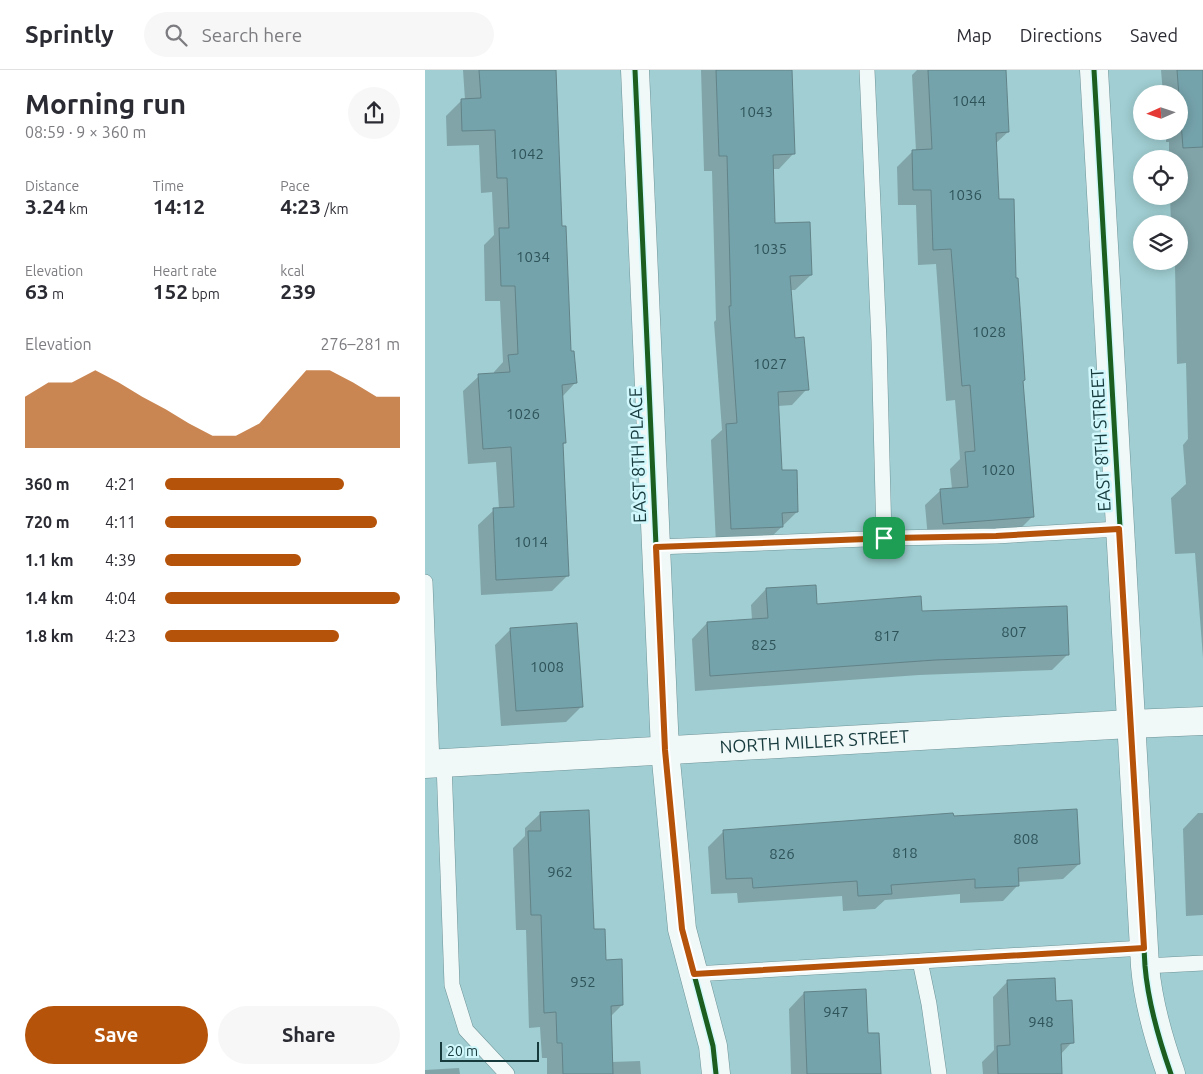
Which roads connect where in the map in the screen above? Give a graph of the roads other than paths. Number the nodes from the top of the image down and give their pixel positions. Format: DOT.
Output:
graph roads {
  1 [pos="635,70"];
  2 [pos="867,70"];
  3 [pos="1093,70"];
  4 [pos="1119,529"];
  5 [pos="884,538"];
  6 [pos="656,547"];
  7 [pos="425,582"];
  8 [pos="1203,721"];
  9 [pos="1130,724"];
  10 [pos="665,750"];
  11 [pos="434,764"];
  12 [pos="1145,957"];
  13 [pos="920,961"];
  14 [pos="1203,963"];
  15 [pos="694,974"];
  16 [pos="507,1074"];
  17 [pos="716,1074"];
  18 [pos="939,1074"];
  19 [pos="1171,1074"];
  1 -- 6 [label="street, EAST 8TH PLACE"];
  2 -- 5 [label="lane"];
  3 -- 4 [label="street, EAST 8TH STREET"];
  4 -- 5 [label="lane"];
  4 -- 9 [label="street, EAST 8TH STREET"];
  5 -- 6 [label="lane"];
  6 -- 10 [label="street, EAST 8TH PLACE"];
  7 -- 11 [label="lane"];
  8 -- 9 [label="street, NORTH MILLER STREET"];
  9 -- 10 [label="street, NORTH MILLER STREET"];
  9 -- 12 [label="street, EAST 8TH STREET"];
  10 -- 11 [label="street, NORTH MILLER STREET"];
  10 -- 15 [label="street, EAST 8TH PLACE"];
  11 -- 16 [label="lane"];
  12 -- 13 [label="lane"];
  12 -- 14 [label="lane"];
  12 -- 19 [label="street, EAST 8TH STREET"];
  13 -- 15 [label="lane"];
  13 -- 18 [label="lane"];
  15 -- 17 [label="street, EAST 8TH PLACE"];
}
